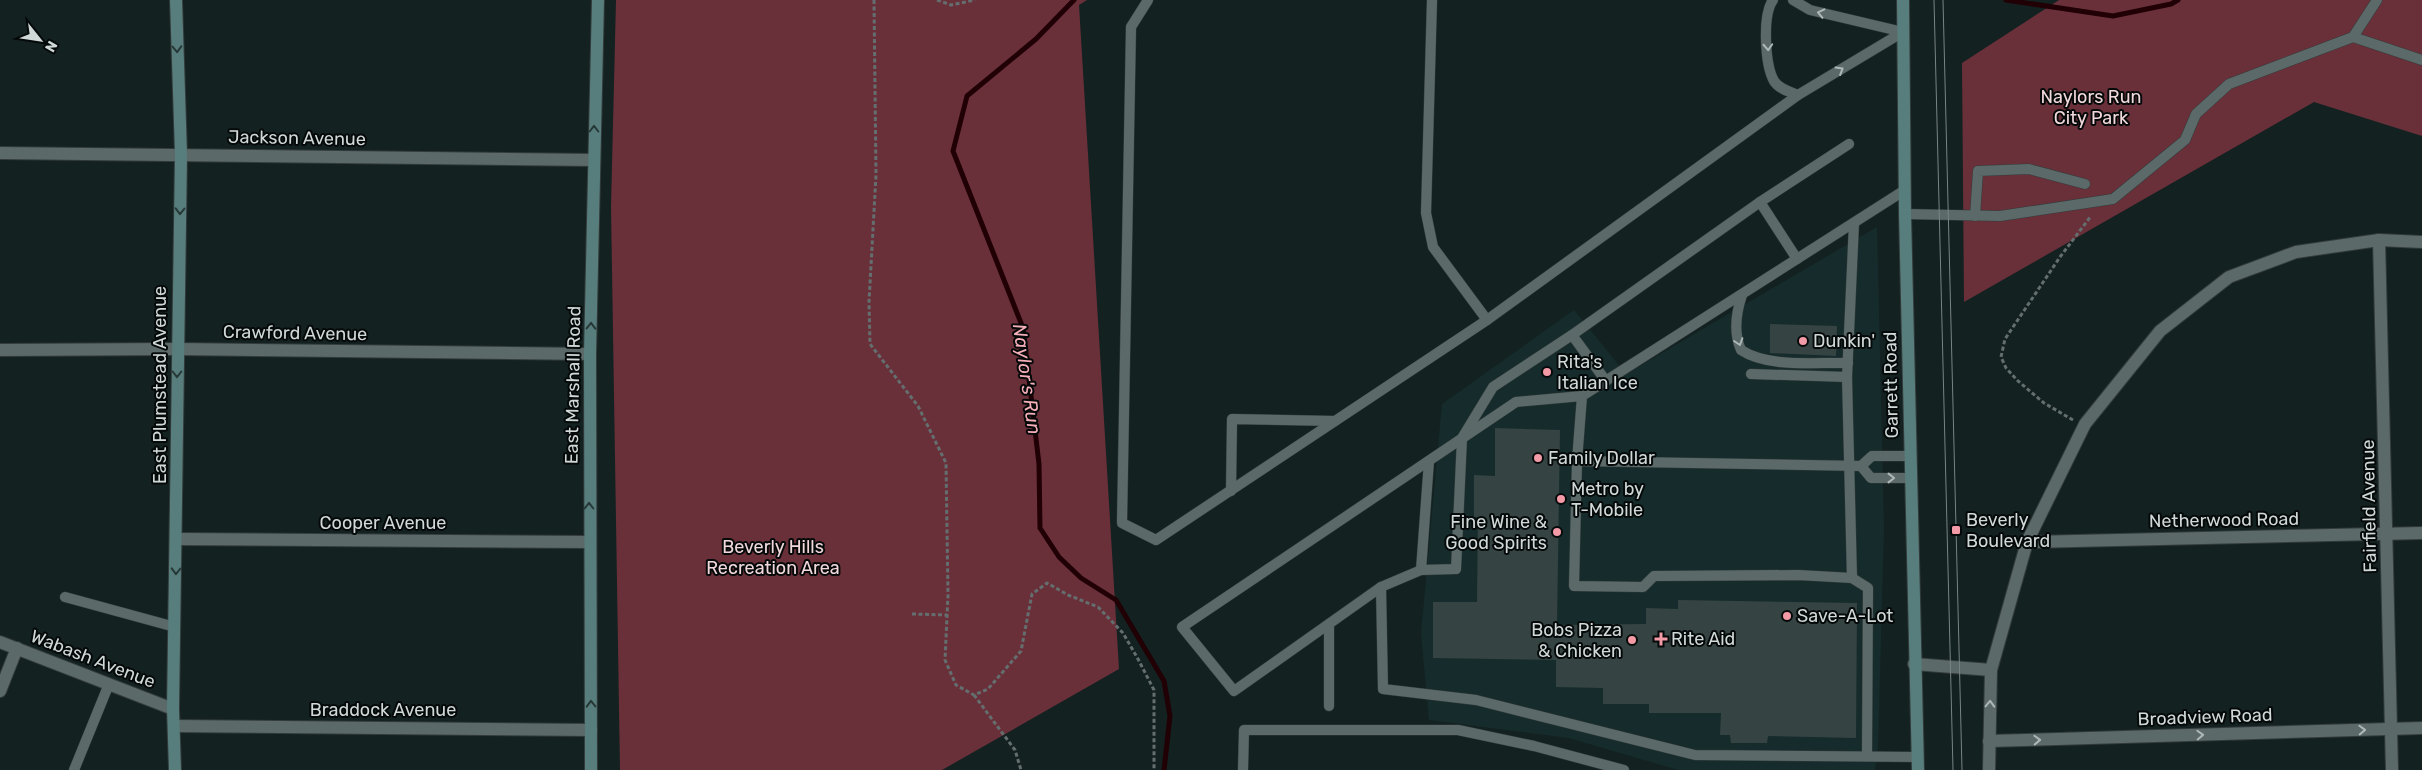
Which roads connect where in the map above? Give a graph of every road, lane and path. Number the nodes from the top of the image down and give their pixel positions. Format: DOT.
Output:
graph roads {
  1 [pos="176,0"];
  2 [pos="598,0"];
  3 [pos="874,0"];
  4 [pos="937,0"];
  5 [pos="975,0"];
  6 [pos="1148,0"];
  7 [pos="1432,0"];
  8 [pos="1773,0"];
  9 [pos="1793,0"];
  10 [pos="1903,0"];
  11 [pos="2377,0"];
  12 [pos="1903,32"];
  13 [pos="2352,37"];
  14 [pos="2422,60"];
  15 [pos="1798,95"];
  16 [pos="1848,144"];
  17 [pos="0,153"];
  18 [pos="180,154"];
  19 [pos="594,160"];
  20 [pos="2085,184"];
  21 [pos="1905,190"];
  22 [pos="1760,202"];
  23 [pos="2103,202"];
  24 [pos="1905,214"];
  25 [pos="1975,216"];
  26 [pos="1854,223"];
  27 [pos="2379,240"];
  28 [pos="2422,242"];
  29 [pos="1797,259"];
  30 [pos="1742,295"];
  31 [pos="1487,320"];
  32 [pos="1572,335"];
  33 [pos="177,349"];
  34 [pos="0,350"];
  35 [pos="590,354"];
  36 [pos="1848,363"];
  37 [pos="1750,374"];
  38 [pos="1847,376"];
  39 [pos="1606,381"];
  40 [pos="1582,396"];
  41 [pos="1335,421"];
  42 [pos="2084,427"];
  43 [pos="1462,438"];
  44 [pos="1910,456"];
  45 [pos="1429,461"];
  46 [pos="1577,461"];
  47 [pos="1848,466"];
  48 [pos="1861,466"];
  49 [pos="1910,478"];
  50 [pos="1231,491"];
  51 [pos="2422,533"];
  52 [pos="2388,534"];
  53 [pos="177,539"];
  54 [pos="589,542"];
  55 [pos="2027,542"];
  56 [pos="1421,570"];
  57 [pos="1852,578"];
  58 [pos="1382,587"];
  59 [pos="65,597"];
  60 [pos="912,614"];
  61 [pos="947,615"];
  62 [pos="1329,624"];
  63 [pos="175,627"];
  64 [pos="0,642"];
  65 [pos="17,648"];
  66 [pos="1914,664"];
  67 [pos="1991,670"];
  68 [pos="110,684"];
  69 [pos="0,691"];
  70 [pos="974,694"];
  71 [pos="1328,706"];
  72 [pos="173,709"];
  73 [pos="174,726"];
  74 [pos="2422,728"];
  75 [pos="2391,729"];
  76 [pos="591,730"];
  77 [pos="1988,742"];
  78 [pos="1867,756"];
  79 [pos="1918,757"];
  80 [pos="74,770"];
  81 [pos="175,770"];
  82 [pos="591,770"];
  83 [pos="1021,770"];
  84 [pos="1154,770"];
  85 [pos="1243,770"];
  86 [pos="1624,770"];
  87 [pos="1918,770"];
  88 [pos="1989,770"];
  89 [pos="2392,770"];
  1 -- 18 [label="main road, East Plumstead Avenue, one-way"];
  19 -- 2 [label="main road, East Marshall Road, one-way"];
  3 -- 61 [label="path"];
  4 -- 5 [label="path"];
  6 -- 50 [label="lane"];
  7 -- 31 [label="lane"];
  8 -- 15 [label="lane, one-way"];
  12 -- 9 [label="lane, one-way"];
  10 -- 12 [label="main road, Garrett Road"];
  11 -- 13 [label="lane"];
  15 -- 12 [label="lane, one-way"];
  12 -- 21 [label="main road, Garrett Road"];
  13 -- 14 [label="lane"];
  13 -- 23 [label="lane"];
  15 -- 31 [label="lane"];
  16 -- 22 [label="lane"];
  17 -- 18 [label="street, Jackson Avenue"];
  18 -- 19 [label="street, Jackson Avenue"];
  18 -- 33 [label="main road, East Plumstead Avenue, one-way"];
  35 -- 19 [label="main road, East Marshall Road, one-way"];
  20 -- 25 [label="lane"];
  21 -- 24 [label="main road, Garrett Road"];
  21 -- 26 [label="lane"];
  22 -- 29 [label="lane"];
  22 -- 32 [label="lane"];
  23 -- 25 [label="lane"];
  23 -- 42 [label="path"];
  24 -- 25 [label="lane"];
  24 -- 44 [label="main road, Garrett Road"];
  26 -- 29 [label="lane"];
  26 -- 36 [label="lane"];
  27 -- 28 [label="street"];
  27 -- 42 [label="street"];
  27 -- 52 [label="street, Fairfield Avenue"];
  29 -- 30 [label="lane"];
  30 -- 36 [label="lane, one-way"];
  30 -- 39 [label="lane"];
  31 -- 41 [label="lane"];
  32 -- 39 [label="lane"];
  32 -- 43 [label="lane"];
  33 -- 34 [label="street, Crawford Avenue"];
  33 -- 35 [label="street, Crawford Avenue"];
  33 -- 53 [label="main road, East Plumstead Avenue, one-way"];
  54 -- 35 [label="main road, East Marshall Road, one-way"];
  36 -- 38 [label="lane"];
  37 -- 38 [label="lane"];
  38 -- 47 [label="lane"];
  39 -- 40 [label="lane"];
  40 -- 43 [label="lane"];
  40 -- 46 [label="lane"];
  41 -- 50 [label="lane"];
  41 -- 50 [label="lane"];
  42 -- 55 [label="street"];
  43 -- 45 [label="lane"];
  43 -- 56 [label="lane"];
  44 -- 48 [label="lane"];
  44 -- 49 [label="main road, Garrett Road"];
  45 -- 56 [label="lane"];
  45 -- 62 [label="lane"];
  46 -- 47 [label="lane"];
  46 -- 57 [label="lane"];
  47 -- 48 [label="lane"];
  47 -- 57 [label="lane"];
  48 -- 49 [label="lane, one-way"];
  49 -- 66 [label="main road, Garrett Road"];
  51 -- 52 [label="street, Netherwood Road"];
  52 -- 55 [label="street, Netherwood Road"];
  52 -- 75 [label="street, Fairfield Avenue"];
  53 -- 54 [label="street, Cooper Avenue"];
  53 -- 63 [label="main road, East Plumstead Avenue, one-way"];
  76 -- 54 [label="main road, East Marshall Road, one-way"];
  55 -- 67 [label="street"];
  56 -- 58 [label="lane"];
  57 -- 78 [label="lane"];
  58 -- 62 [label="lane"];
  58 -- 78 [label="lane"];
  59 -- 63 [label="lane"];
  60 -- 61 [label="path"];
  61 -- 70 [label="path"];
  62 -- 71 [label="lane"];
  63 -- 72 [label="main road, East Plumstead Avenue"];
  64 -- 65 [label="street, Wabash Avenue"];
  65 -- 68 [label="street, Wabash Avenue"];
  65 -- 69 [label="street"];
  66 -- 67 [label="street"];
  66 -- 79 [label="main road, Garrett Road"];
  77 -- 67 [label="street, one-way"];
  68 -- 72 [label="street, Wabash Avenue"];
  68 -- 80 [label="lane"];
  70 -- 83 [label="path"];
  70 -- 84 [label="path"];
  72 -- 73 [label="main road, East Plumstead Avenue"];
  73 -- 76 [label="street, Braddock Avenue"];
  73 -- 81 [label="main road, East Plumstead Avenue"];
  74 -- 75 [label="street, Broadview Road"];
  77 -- 75 [label="street, Broadview Road, one-way"];
  75 -- 89 [label="street, Fairfield Avenue"];
  76 -- 82 [label="main road, East Marshall Road"];
  77 -- 88 [label="street"];
  78 -- 79 [label="lane"];
  79 -- 87 [label="main road, Garrett Road"];
  85 -- 86 [label="lane"];
}
